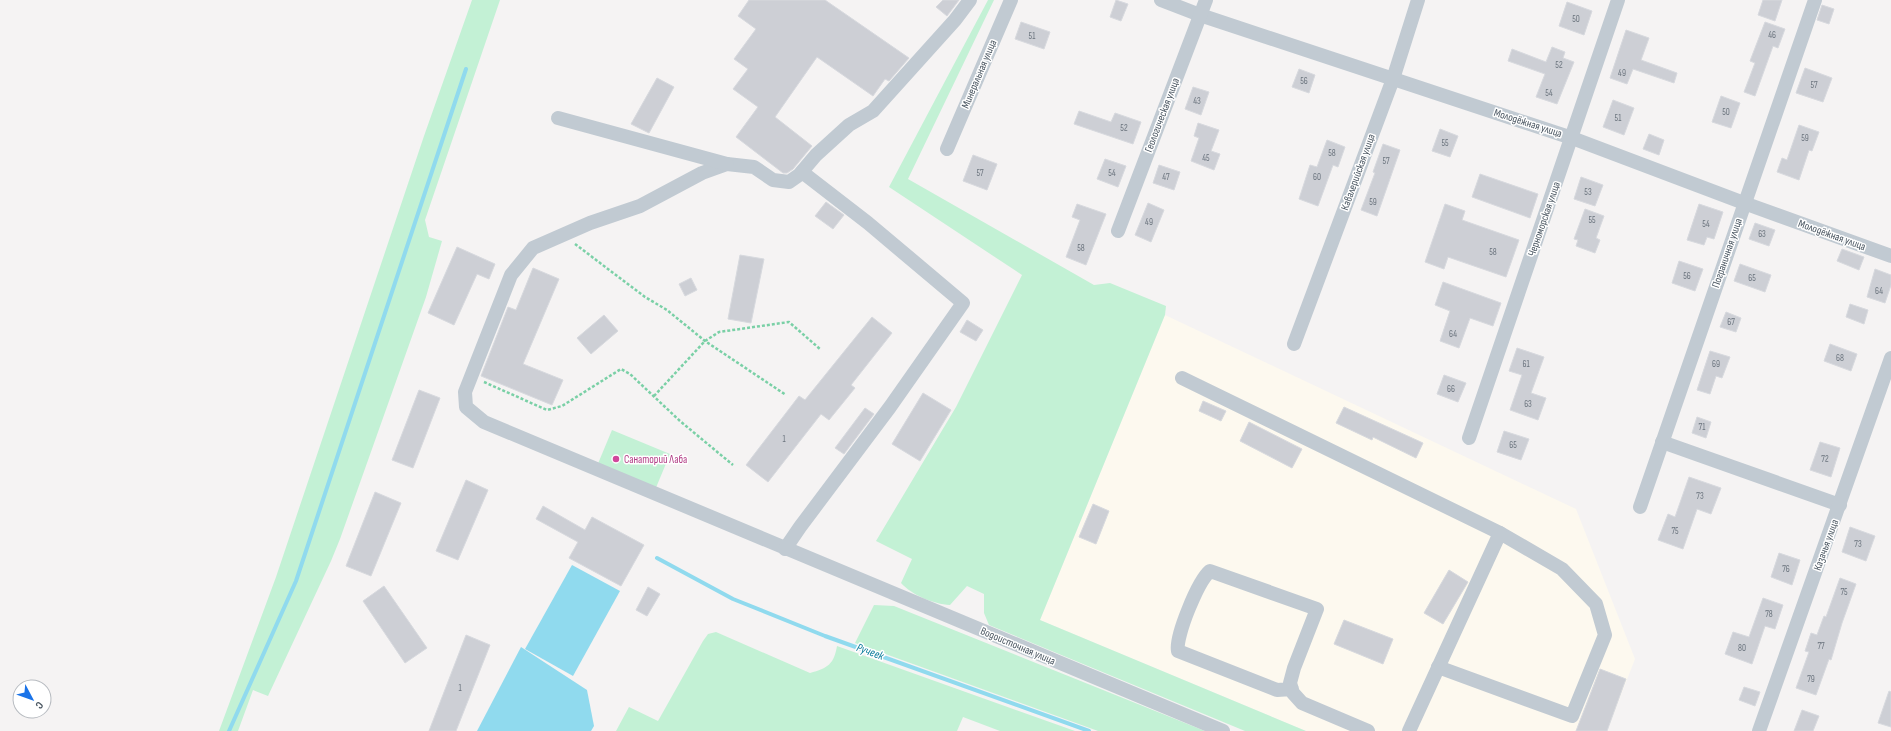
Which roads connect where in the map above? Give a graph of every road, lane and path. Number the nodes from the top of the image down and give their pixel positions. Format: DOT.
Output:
graph roads {
  1 [pos="970,0"];
  2 [pos="1011,0"];
  3 [pos="1161,0"];
  4 [pos="1206,0"];
  5 [pos="1418,0"];
  6 [pos="1618,0"];
  7 [pos="1815,0"];
  8 [pos="1200,15"];
  9 [pos="1393,79"];
  10 [pos="558,118"];
  11 [pos="1572,138"];
  12 [pos="947,149"];
  13 [pos="727,164"];
  14 [pos="802,172"];
  15 [pos="1744,203"];
  16 [pos="1118,231"];
  17 [pos="564,235"];
  18 [pos="1891,256"];
  19 [pos="705,341"];
  20 [pos="1294,344"];
  21 [pos="820,349"];
  22 [pos="1891,358"];
  23 [pos="471,376"];
  24 [pos="1182,378"];
  25 [pos="786,395"];
  26 [pos="654,396"];
  27 [pos="1468,438"];
  28 [pos="1662,442"];
  29 [pos="733,465"];
  30 [pos="1840,506"];
  31 [pos="1640,507"];
  32 [pos="1500,533"];
  33 [pos="785,549"];
  34 [pos="1438,667"];
  35 [pos="1292,689"];
  36 [pos="1223,731"];
  37 [pos="1368,731"];
  38 [pos="1409,731"];
  39 [pos="1759,731"];
  1 -- 14 [label="street"];
  2 -- 12 [label="street, Минеральная улица"];
  3 -- 8 [label="street, Молодёжная улица"];
  4 -- 8 [label="street, Геологическая улица"];
  5 -- 9 [label="street, Кавалерийская улица"];
  6 -- 11 [label="street, Черноморская улица"];
  7 -- 15 [label="street, Пограничная улица"];
  8 -- 9 [label="street, Молодёжная улица"];
  8 -- 16 [label="street, Геологическая улица"];
  9 -- 11 [label="street, Молодёжная улица"];
  9 -- 20 [label="street, Кавалерийская улица"];
  10 -- 13 [label="street"];
  11 -- 15 [label="street, Молодёжная улица"];
  11 -- 27 [label="street, Черноморская улица"];
  13 -- 14 [label="street"];
  13 -- 17 [label="street, Водоисточная улица"];
  14 -- 33 [label="street"];
  15 -- 18 [label="street, Молодёжная улица"];
  15 -- 28 [label="street, Пограничная улица"];
  17 -- 19 [label="path"];
  17 -- 23 [label="street, Водоисточная улица"];
  19 -- 21 [label="path"];
  19 -- 25 [label="path"];
  19 -- 26 [label="path"];
  22 -- 30 [label="street, Казачья улица"];
  23 -- 26 [label="path"];
  23 -- 33 [label="street, Водоисточная улица"];
  24 -- 32 [label="street"];
  26 -- 29 [label="path"];
  28 -- 30 [label="street"];
  28 -- 31 [label="street, Пограничная улица"];
  30 -- 39 [label="street, Казачья улица"];
  32 -- 34 [label="street"];
  32 -- 34 [label="street"];
  33 -- 36 [label="street, Водоисточная улица"];
  34 -- 38 [label="street"];
  35 -- 35 [label="street"];
  35 -- 37 [label="street"];
}
